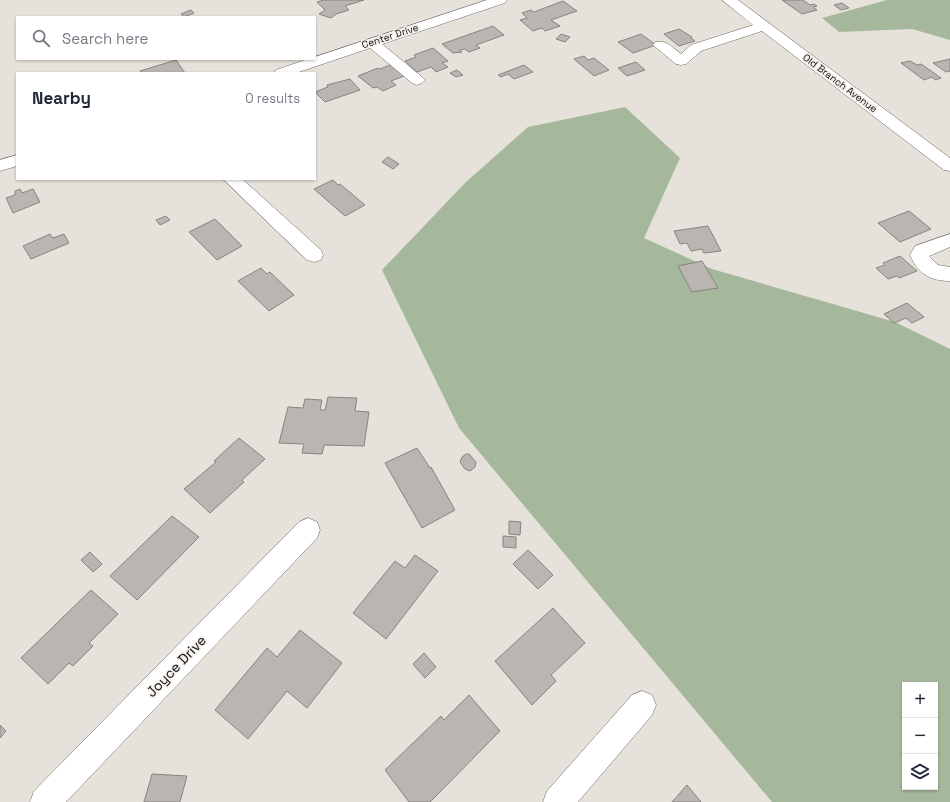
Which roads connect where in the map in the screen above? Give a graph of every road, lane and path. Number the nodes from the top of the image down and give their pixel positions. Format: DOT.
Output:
graph roads {
  1 [pos="500,0"];
  2 [pos="729,0"];
  3 [pos="764,26"];
  4 [pos="372,43"];
  5 [pos="660,45"];
  6 [pos="284,72"];
  7 [pos="417,80"];
  8 [pos="16,160"];
  9 [pos="0,166"];
  10 [pos="950,166"];
  11 [pos="233,180"];
  12 [pos="950,240"];
  13 [pos="314,255"];
  14 [pos="950,274"];
  15 [pos="308,530"];
  16 [pos="642,705"];
  17 [pos="45,802"];
  18 [pos="558,802"];
  1 -- 4 [label="street, Center Drive"];
  2 -- 3 [label="street, Old Branch Avenue"];
  3 -- 5 [label="street"];
  3 -- 10 [label="street, Old Branch Avenue"];
  4 -- 6 [label="street, Center Drive"];
  4 -- 7 [label="street"];
  8 -- 9 [label="street"];
  11 -- 13 [label="street"];
  12 -- 14 [label="street"];
  15 -- 17 [label="street, Joyce Drive"];
  16 -- 18 [label="street"];
}
